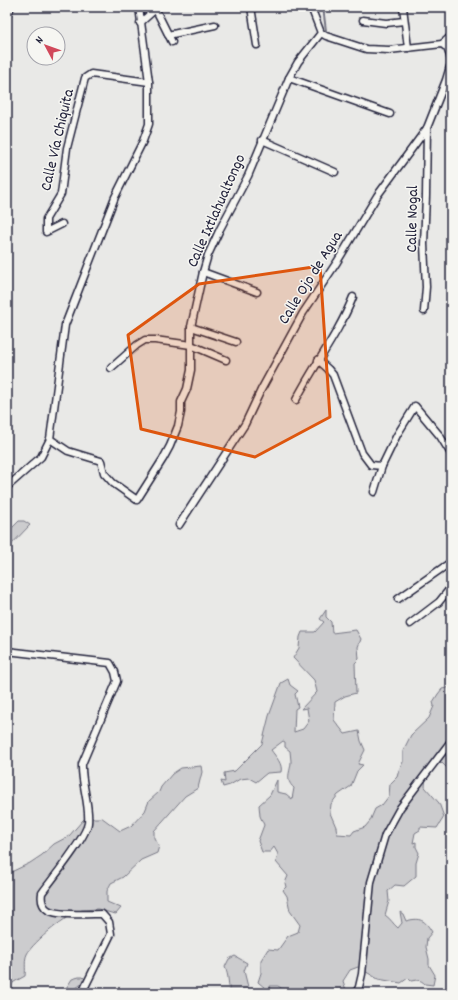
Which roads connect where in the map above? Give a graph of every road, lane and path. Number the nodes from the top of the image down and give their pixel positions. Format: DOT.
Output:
graph roads {
  1 [pos="11,7"];
  2 [pos="139,7"];
  3 [pos="251,7"];
  4 [pos="311,7"];
  5 [pos="402,7"];
  6 [pos="157,9"];
  7 [pos="7,15"];
  8 [pos="363,20"];
  9 [pos="404,21"];
  10 [pos="140,23"];
  11 [pos="215,25"];
  12 [pos="321,33"];
  13 [pos="168,35"];
  14 [pos="451,36"];
  15 [pos="172,42"];
  16 [pos="442,44"];
  17 [pos="257,45"];
  18 [pos="408,48"];
  19 [pos="289,78"];
  20 [pos="149,82"];
  21 [pos="390,114"];
  22 [pos="427,128"];
  23 [pos="262,140"];
  24 [pos="335,172"];
  25 [pos="62,224"];
  26 [pos="203,272"];
  27 [pos="257,292"];
  28 [pos="353,297"];
  29 [pos="424,311"];
  30 [pos="191,326"];
  31 [pos="236,342"];
  32 [pos="190,345"];
  33 [pos="226,360"];
  34 [pos="318,360"];
  35 [pos="111,368"];
  36 [pos="296,400"];
  37 [pos="50,438"];
  38 [pos="451,454"];
  39 [pos="382,466"];
  40 [pos="7,487"];
  41 [pos="374,492"];
  42 [pos="179,525"];
  43 [pos="451,562"];
  44 [pos="451,587"];
  45 [pos="398,599"];
  46 [pos="410,624"];
  47 [pos="7,651"];
  48 [pos="451,741"];
  49 [pos="82,993"];
  50 [pos="356,993"];
  1 -- 7 [label="street"];
  2 -- 10 [label="street"];
  3 -- 17 [label="street"];
  4 -- 12 [label="street"];
  5 -- 9 [label="street"];
  6 -- 10 [label="street"];
  6 -- 13 [label="street"];
  8 -- 9 [label="street"];
  9 -- 18 [label="street"];
  10 -- 20 [label="street"];
  11 -- 13 [label="street"];
  12 -- 18 [label="street"];
  12 -- 19 [label="street, Calle Ixtlahualtongo"];
  13 -- 15 [label="street"];
  14 -- 16 [label="street"];
  16 -- 18 [label="street"];
  16 -- 22 [label="street, Calle Ojo de Agua"];
  19 -- 21 [label="street"];
  19 -- 23 [label="street, Calle Ixtlahualtongo"];
  20 -- 25 [label="street, Calle Vía Chiquita"];
  20 -- 37 [label="street"];
  22 -- 29 [label="street, Calle Nogal"];
  22 -- 42 [label="street, Calle Ojo de Agua"];
  23 -- 24 [label="street"];
  23 -- 26 [label="street, Calle Ixtlahualtongo"];
  26 -- 27 [label="street"];
  26 -- 30 [label="street, Calle Ixtlahualtongo"];
  28 -- 34 [label="street"];
  30 -- 31 [label="street"];
  30 -- 32 [label="street, Calle Ixtlahualtongo"];
  32 -- 33 [label="street"];
  32 -- 35 [label="street"];
  32 -- 37 [label="street, Calle Ixtlahualtongo"];
  34 -- 36 [label="street"];
  34 -- 39 [label="street"];
  37 -- 40 [label="street"];
  38 -- 39 [label="street"];
  39 -- 41 [label="street"];
  43 -- 45 [label="street"];
  44 -- 46 [label="street"];
  47 -- 49 [label="street"];
  48 -- 50 [label="street"];
}
